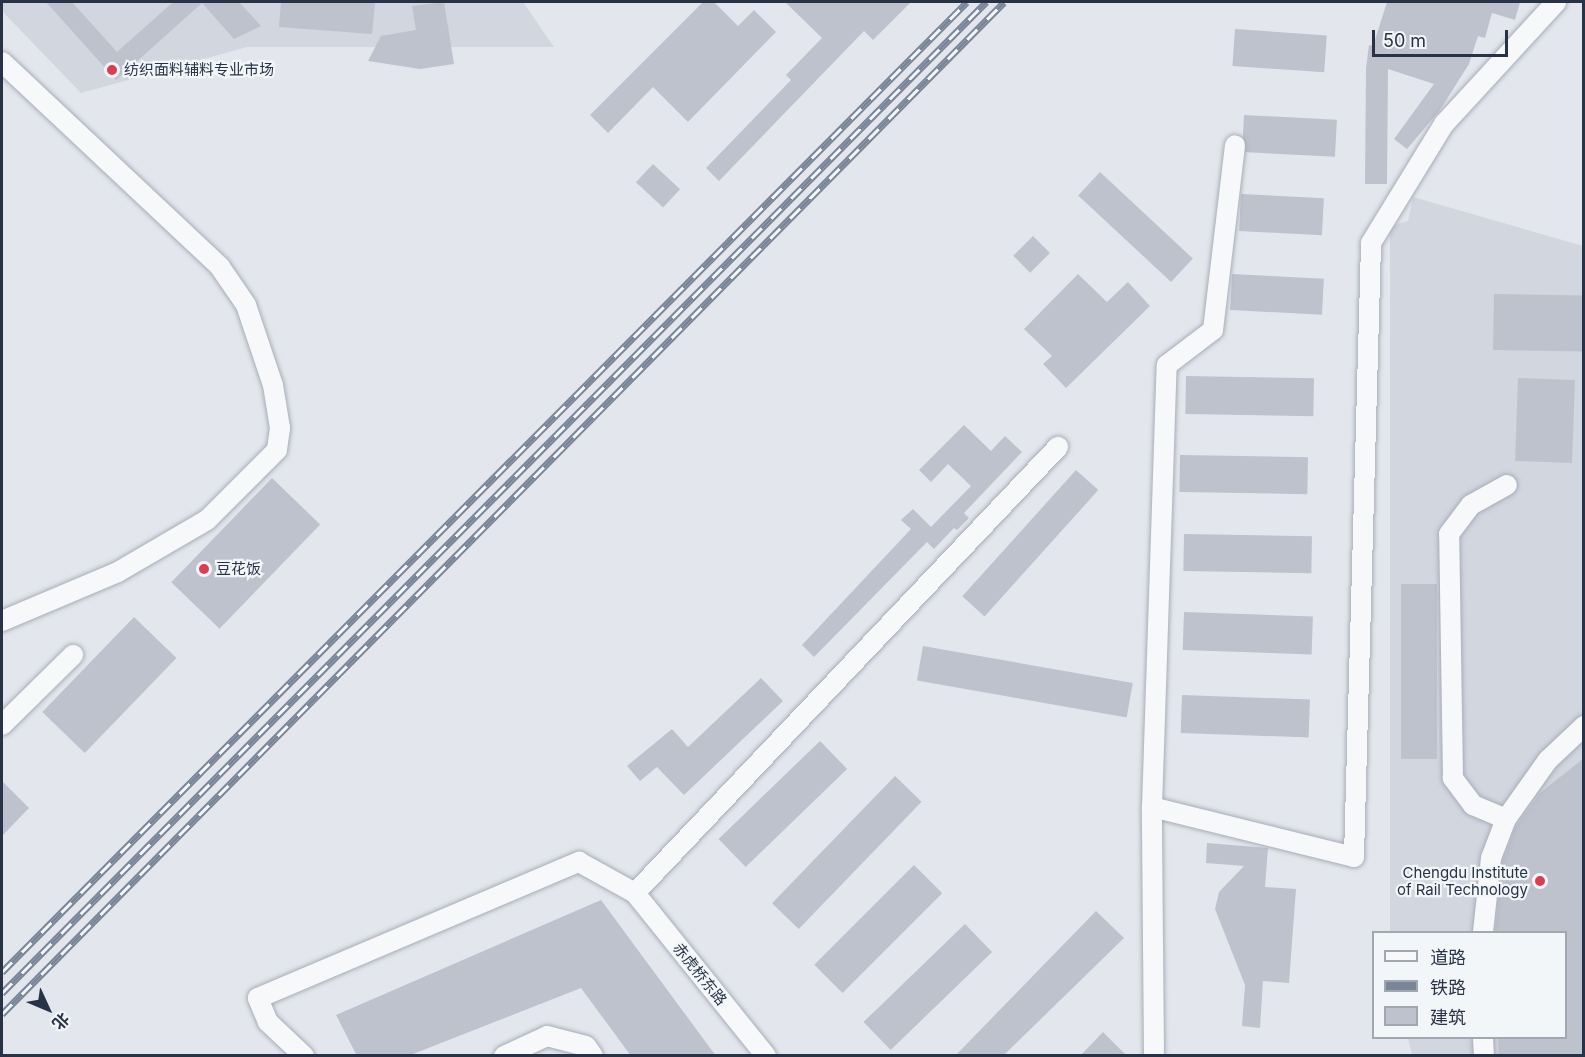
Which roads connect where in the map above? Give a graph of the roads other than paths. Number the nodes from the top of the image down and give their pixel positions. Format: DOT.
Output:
graph roads {
  1 [pos="1556,2"];
  2 [pos="2,62"];
  3 [pos="1235,145"];
  4 [pos="1058,447"];
  5 [pos="1507,485"];
  6 [pos="2,621"];
  7 [pos="73,655"];
  8 [pos="2,725"];
  9 [pos="1584,726"];
  10 [pos="1152,807"];
  11 [pos="1506,819"];
  12 [pos="635,893"];
  13 [pos="1483,931"];
  14 [pos="1483,1039"];
  15 [pos="304,1056"];
  16 [pos="504,1056"];
  17 [pos="593,1056"];
  18 [pos="766,1056"];
  19 [pos="1154,1056"];
  20 [pos="1484,1056"];
  1 -- 10 [label="street"];
  2 -- 6 [label="street"];
  3 -- 10 [label="street"];
  4 -- 12 [label="street"];
  5 -- 11 [label="street"];
  7 -- 8 [label="street"];
  9 -- 11 [label="street"];
  10 -- 19 [label="street"];
  11 -- 13 [label="street"];
  12 -- 15 [label="street"];
  12 -- 18 [label="street, 赤虎桥东路"];
  14 -- 20 [label="street"];
  16 -- 17 [label="street"];
}
